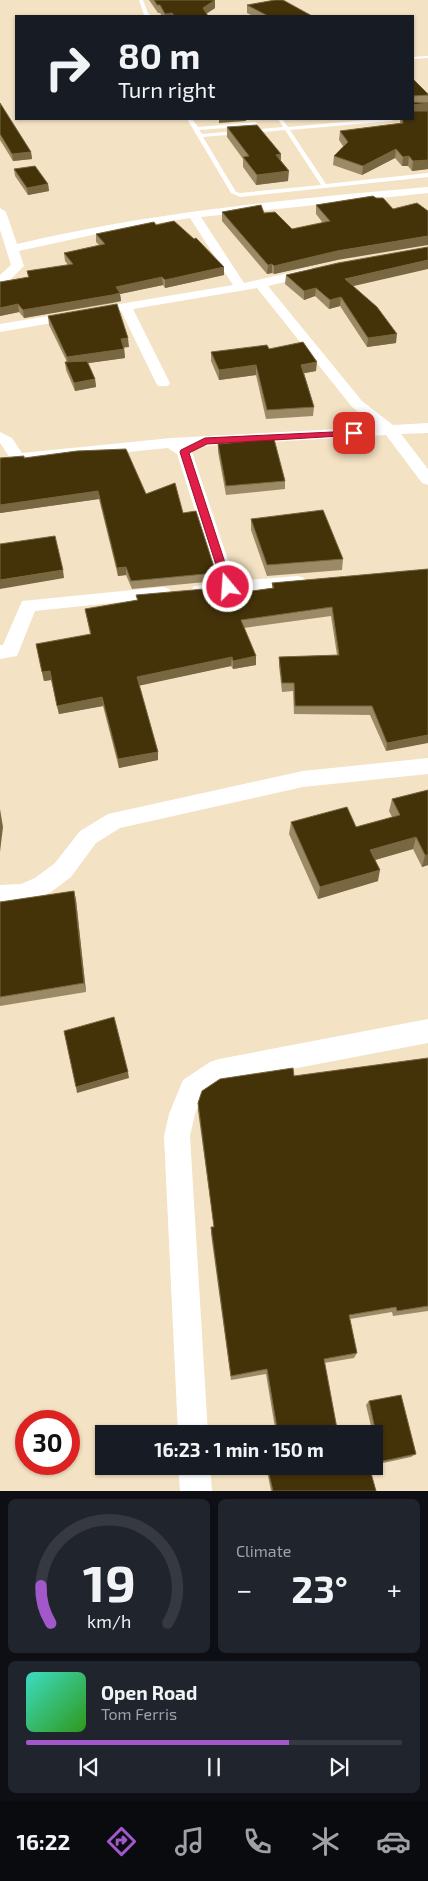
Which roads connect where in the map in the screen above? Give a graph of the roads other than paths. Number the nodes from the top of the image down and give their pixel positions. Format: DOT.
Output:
graph roads {
  1 [pos="141,0"];
  2 [pos="148,15"];
  3 [pos="428,57"];
  4 [pos="414,58"];
  5 [pos="191,120"];
  6 [pos="281,120"];
  7 [pos="380,120"];
  8 [pos="292,121"];
  9 [pos="272,122"];
  10 [pos="263,123"];
  11 [pos="286,128"];
  12 [pos="196,129"];
  13 [pos="200,136"];
  14 [pos="428,175"];
  15 [pos="325,187"];
  16 [pos="428,190"];
  17 [pos="0,212"];
  18 [pos="193,214"];
  19 [pos="12,249"];
  20 [pos="327,268"];
  21 [pos="0,282"];
  22 [pos="260,284"];
  23 [pos="240,286"];
  24 [pos="125,306"];
  25 [pos="0,328"];
  26 [pos="163,383"];
  27 [pos="428,428"];
  28 [pos="391,431"];
  29 [pos="0,437"];
  30 [pos="178,448"];
  31 [pos="428,480"];
  32 [pos="314,580"];
  33 [pos="228,587"];
  34 [pos="0,652"];
  35 [pos="428,766"];
  36 [pos="0,895"];
  37 [pos="428,1031"];
  38 [pos="193,1425"];
  39 [pos="195,1475"];
  40 [pos="196,1491"];
  1 -- 2 [label="lane"];
  3 -- 4 [label="lane"];
  5 -- 12 [label="lane"];
  6 -- 8 [label="lane"];
  6 -- 9 [label="lane"];
  6 -- 11 [label="lane"];
  7 -- 11 [label="lane"];
  10 -- 12 [label="lane"];
  11 -- 13 [label="lane"];
  11 -- 15 [label="lane"];
  12 -- 13 [label="lane"];
  13 -- 15 [label="lane"];
  14 -- 15 [label="lane"];
  16 -- 18 [label="street"];
  17 -- 19 [label="street"];
  18 -- 19 [label="street"];
  18 -- 23 [label="street"];
  19 -- 21 [label="street"];
  20 -- 22 [label="street"];
  22 -- 23 [label="street"];
  22 -- 28 [label="street"];
  23 -- 24 [label="street"];
  24 -- 25 [label="street"];
  24 -- 26 [label="street"];
  27 -- 28 [label="street"];
  28 -- 30 [label="street"];
  28 -- 31 [label="street"];
  29 -- 30 [label="street"];
  30 -- 33 [label="street"];
  32 -- 33 [label="street"];
  33 -- 34 [label="street"];
  35 -- 36 [label="street"];
  37 -- 38 [label="street"];
  39 -- 40 [label="street"];
}
